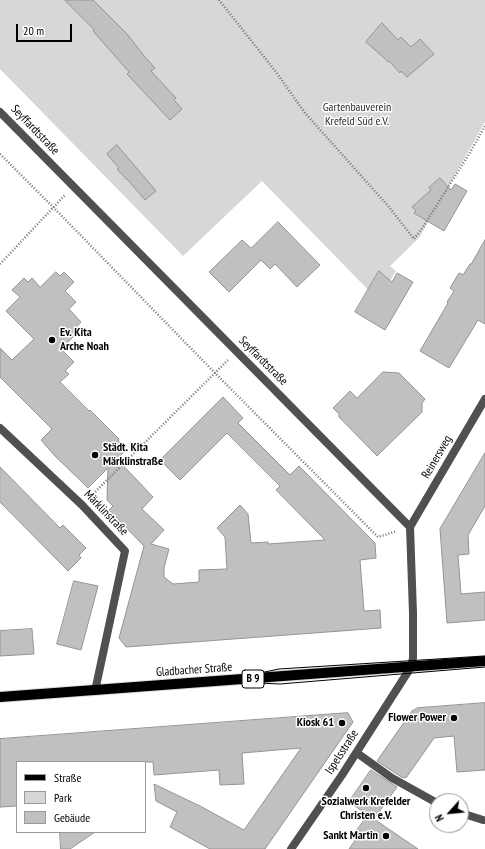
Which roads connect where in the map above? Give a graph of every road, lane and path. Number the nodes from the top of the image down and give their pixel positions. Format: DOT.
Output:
graph roads {
  1 [pos="219,0"];
  2 [pos="0,112"];
  3 [pos="485,126"];
  4 [pos="0,154"];
  5 [pos="73,186"];
  6 [pos="53,207"];
  7 [pos="0,264"];
  8 [pos="237,351"];
  9 [pos="215,373"];
  10 [pos="485,399"];
  11 [pos="0,428"];
  12 [pos="82,505"];
  13 [pos="410,527"];
  14 [pos="485,661"];
  15 [pos="411,667"];
  16 [pos="95,690"];
  17 [pos="0,697"];
  18 [pos="357,753"];
  19 [pos="429,799"];
  20 [pos="469,816"];
  21 [pos="483,820"];
  22 [pos="291,849"];
  1 -- 3 [label="path"];
  2 -- 5 [label="street, Seyffardtstraße"];
  4 -- 6 [label="path"];
  5 -- 6 [label="path"];
  5 -- 8 [label="street, Seyffardtstraße"];
  6 -- 7 [label="path"];
  6 -- 9 [label="path"];
  8 -- 9 [label="path"];
  8 -- 13 [label="street, Seyffardtstraße"];
  9 -- 12 [label="path"];
  9 -- 13 [label="path"];
  10 -- 13 [label="street, Reinersweg"];
  11 -- 12 [label="street, Märklinstraße"];
  12 -- 16 [label="street, Märklinstraße"];
  13 -- 15 [label="street"];
  14 -- 15 [label="main road, Gladbacher Straße / B 9"];
  15 -- 16 [label="main road, Gladbacher Straße / B 9"];
  15 -- 18 [label="street, Ispelsstraße"];
  16 -- 17 [label="main road, Gladbacher Straße / B 9"];
  18 -- 19 [label="street"];
  18 -- 22 [label="street, Ispelsstraße"];
  20 -- 21 [label="street"];
}
